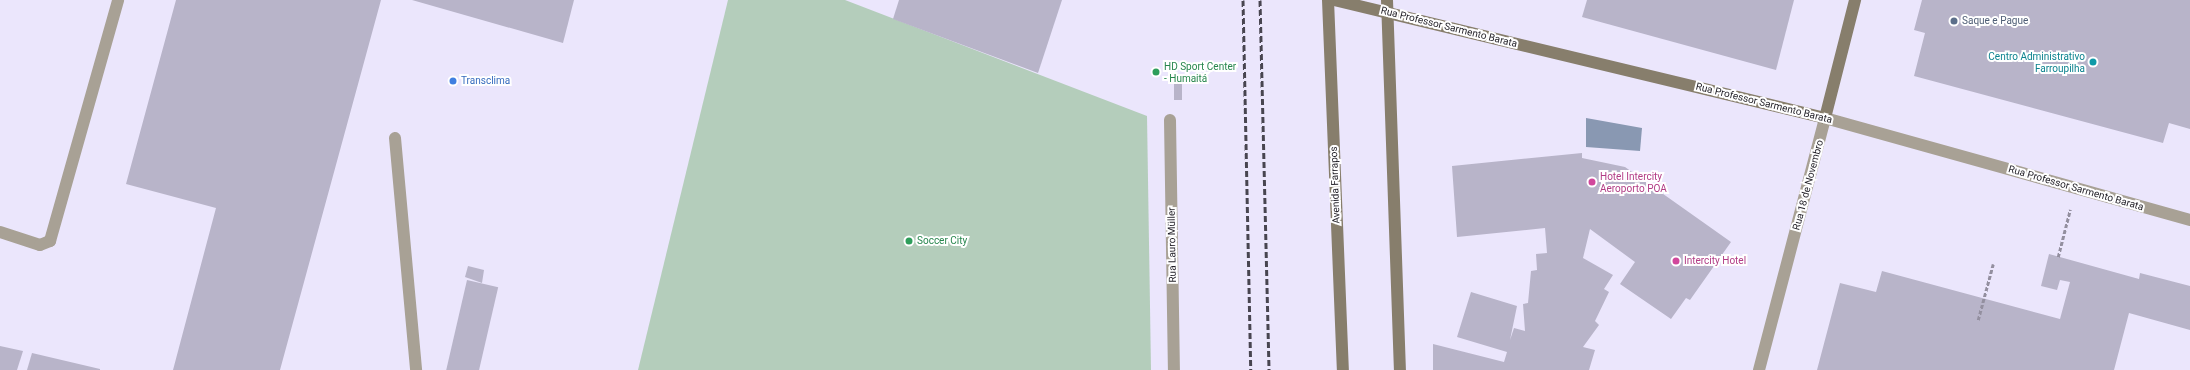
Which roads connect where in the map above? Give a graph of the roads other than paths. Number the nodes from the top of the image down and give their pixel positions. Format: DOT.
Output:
graph roads {
  1 [pos="118,0"];
  2 [pos="1328,0"];
  3 [pos="1334,0"];
  4 [pos="1387,0"];
  5 [pos="1855,0"];
  6 [pos="1388,12"];
  7 [pos="1825,118"];
  8 [pos="1170,120"];
  9 [pos="395,138"];
  10 [pos="2190,220"];
  11 [pos="0,232"];
  12 [pos="416,370"];
  13 [pos="1174,370"];
  14 [pos="1343,370"];
  15 [pos="1400,370"];
  16 [pos="1759,370"];
  1 -- 11 [label="street"];
  2 -- 14 [label="main road, Avenida Farrapos"];
  3 -- 6 [label="main road, Rua Professor Sarmento Barata"];
  4 -- 6 [label="main road"];
  5 -- 7 [label="main road, Rua 18 de Novembro"];
  6 -- 7 [label="main road, Rua Professor Sarmento Barata"];
  6 -- 15 [label="main road"];
  7 -- 10 [label="street, Rua Professor Sarmento Barata"];
  7 -- 16 [label="street, Rua 18 de Novembro"];
  8 -- 13 [label="street, Rua Lauro Müller"];
  9 -- 12 [label="street"];
}
